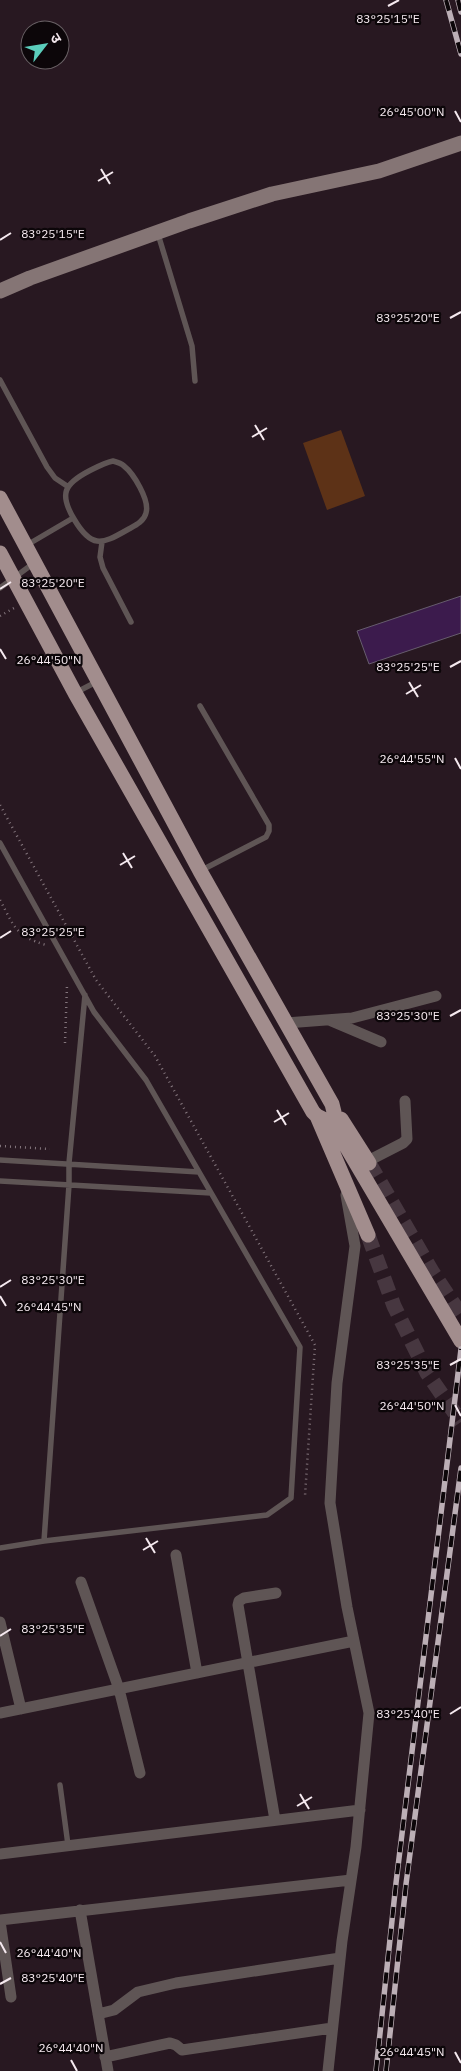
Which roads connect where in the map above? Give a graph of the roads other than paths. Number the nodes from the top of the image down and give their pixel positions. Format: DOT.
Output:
graph roads {
  1 [pos="461,144"];
  2 [pos="157,232"];
  3 [pos="0,291"];
  4 [pos="0,380"];
  5 [pos="195,381"];
  6 [pos="67,486"];
  7 [pos="0,498"];
  8 [pos="73,518"];
  9 [pos="102,542"];
  10 [pos="26,545"];
  11 [pos="0,553"];
  12 [pos="36,562"];
  13 [pos="15,578"];
  14 [pos="0,588"];
  15 [pos="0,594"];
  16 [pos="131,622"];
  17 [pos="99,681"];
  18 [pos="75,693"];
  19 [pos="200,706"];
  20 [pos="0,843"];
  21 [pos="200,871"];
  22 [pos="85,996"];
  23 [pos="436,996"];
  24 [pos="327,1020"];
  25 [pos="286,1022"];
  26 [pos="381,1042"];
  27 [pos="405,1101"];
  28 [pos="333,1107"];
  29 [pos="317,1116"];
  30 [pos="333,1124"];
  31 [pos="0,1160"];
  32 [pos="365,1163"];
  33 [pos="69,1164"];
  34 [pos="198,1172"];
  35 [pos="344,1179"];
  36 [pos="0,1182"];
  37 [pos="69,1185"];
  38 [pos="211,1193"];
  39 [pos="368,1235"];
  40 [pos="461,1341"];
  41 [pos="44,1541"];
  42 [pos="0,1548"];
  43 [pos="176,1555"];
  44 [pos="81,1582"];
  45 [pos="276,1593"];
  46 [pos="0,1622"];
  47 [pos="354,1641"];
  48 [pos="249,1662"];
  49 [pos="197,1673"];
  50 [pos="119,1689"];
  51 [pos="21,1708"];
  52 [pos="0,1713"];
  53 [pos="140,1773"];
  54 [pos="60,1785"];
  55 [pos="360,1810"];
  56 [pos="274,1820"];
  57 [pos="68,1846"];
  58 [pos="0,1854"];
  59 [pos="351,1880"];
  60 [pos="80,1910"];
  61 [pos="0,1920"];
  62 [pos="340,1958"];
  63 [pos="11,1997"];
  64 [pos="98,2014"];
  65 [pos="332,2028"];
  66 [pos="105,2057"];
  67 [pos="108,2071"];
  68 [pos="328,2071"];
  1 -- 2 [label="street"];
  2 -- 3 [label="street"];
  2 -- 5 [label="lane"];
  4 -- 6 [label="lane"];
  6 -- 8 [label="lane"];
  6 -- 9 [label="lane"];
  7 -- 10 [label="main road"];
  8 -- 9 [label="lane"];
  8 -- 10 [label="lane"];
  9 -- 16 [label="lane"];
  10 -- 12 [label="main road"];
  11 -- 13 [label="main road"];
  12 -- 13 [label="lane"];
  12 -- 17 [label="main road"];
  13 -- 14 [label="lane"];
  13 -- 18 [label="main road"];
  14 -- 15 [label="lane"];
  17 -- 18 [label="lane"];
  17 -- 21 [label="main road"];
  18 -- 29 [label="main road"];
  19 -- 21 [label="lane"];
  20 -- 22 [label="lane"];
  21 -- 25 [label="main road"];
  22 -- 33 [label="lane"];
  22 -- 34 [label="lane"];
  23 -- 24 [label="street"];
  24 -- 25 [label="street"];
  24 -- 26 [label="street"];
  25 -- 28 [label="main road"];
  27 -- 32 [label="street"];
  28 -- 30 [label="main road"];
  28 -- 32 [label="main road"];
  29 -- 30 [label="main road"];
  29 -- 35 [label="main road"];
  30 -- 32 [label="main road"];
  31 -- 33 [label="lane"];
  32 -- 40 [label="main road"];
  33 -- 34 [label="lane"];
  33 -- 37 [label="lane"];
  34 -- 38 [label="lane"];
  35 -- 39 [label="main road"];
  35 -- 47 [label="street"];
  36 -- 37 [label="lane"];
  37 -- 38 [label="lane"];
  37 -- 41 [label="lane"];
  38 -- 41 [label="lane"];
  41 -- 42 [label="lane"];
  43 -- 49 [label="street"];
  44 -- 50 [label="street"];
  45 -- 48 [label="street"];
  46 -- 51 [label="street"];
  47 -- 48 [label="street"];
  47 -- 55 [label="street"];
  48 -- 49 [label="street"];
  48 -- 56 [label="street"];
  49 -- 50 [label="street"];
  50 -- 51 [label="street"];
  50 -- 53 [label="street"];
  51 -- 52 [label="street"];
  54 -- 57 [label="lane"];
  55 -- 56 [label="street"];
  55 -- 59 [label="street"];
  56 -- 57 [label="street"];
  57 -- 58 [label="street"];
  59 -- 60 [label="street"];
  59 -- 62 [label="street"];
  60 -- 61 [label="street"];
  60 -- 64 [label="street"];
  61 -- 63 [label="street"];
  62 -- 64 [label="street"];
  62 -- 65 [label="street"];
  64 -- 66 [label="street"];
  65 -- 66 [label="street"];
  65 -- 68 [label="street"];
  66 -- 67 [label="street"];
}
